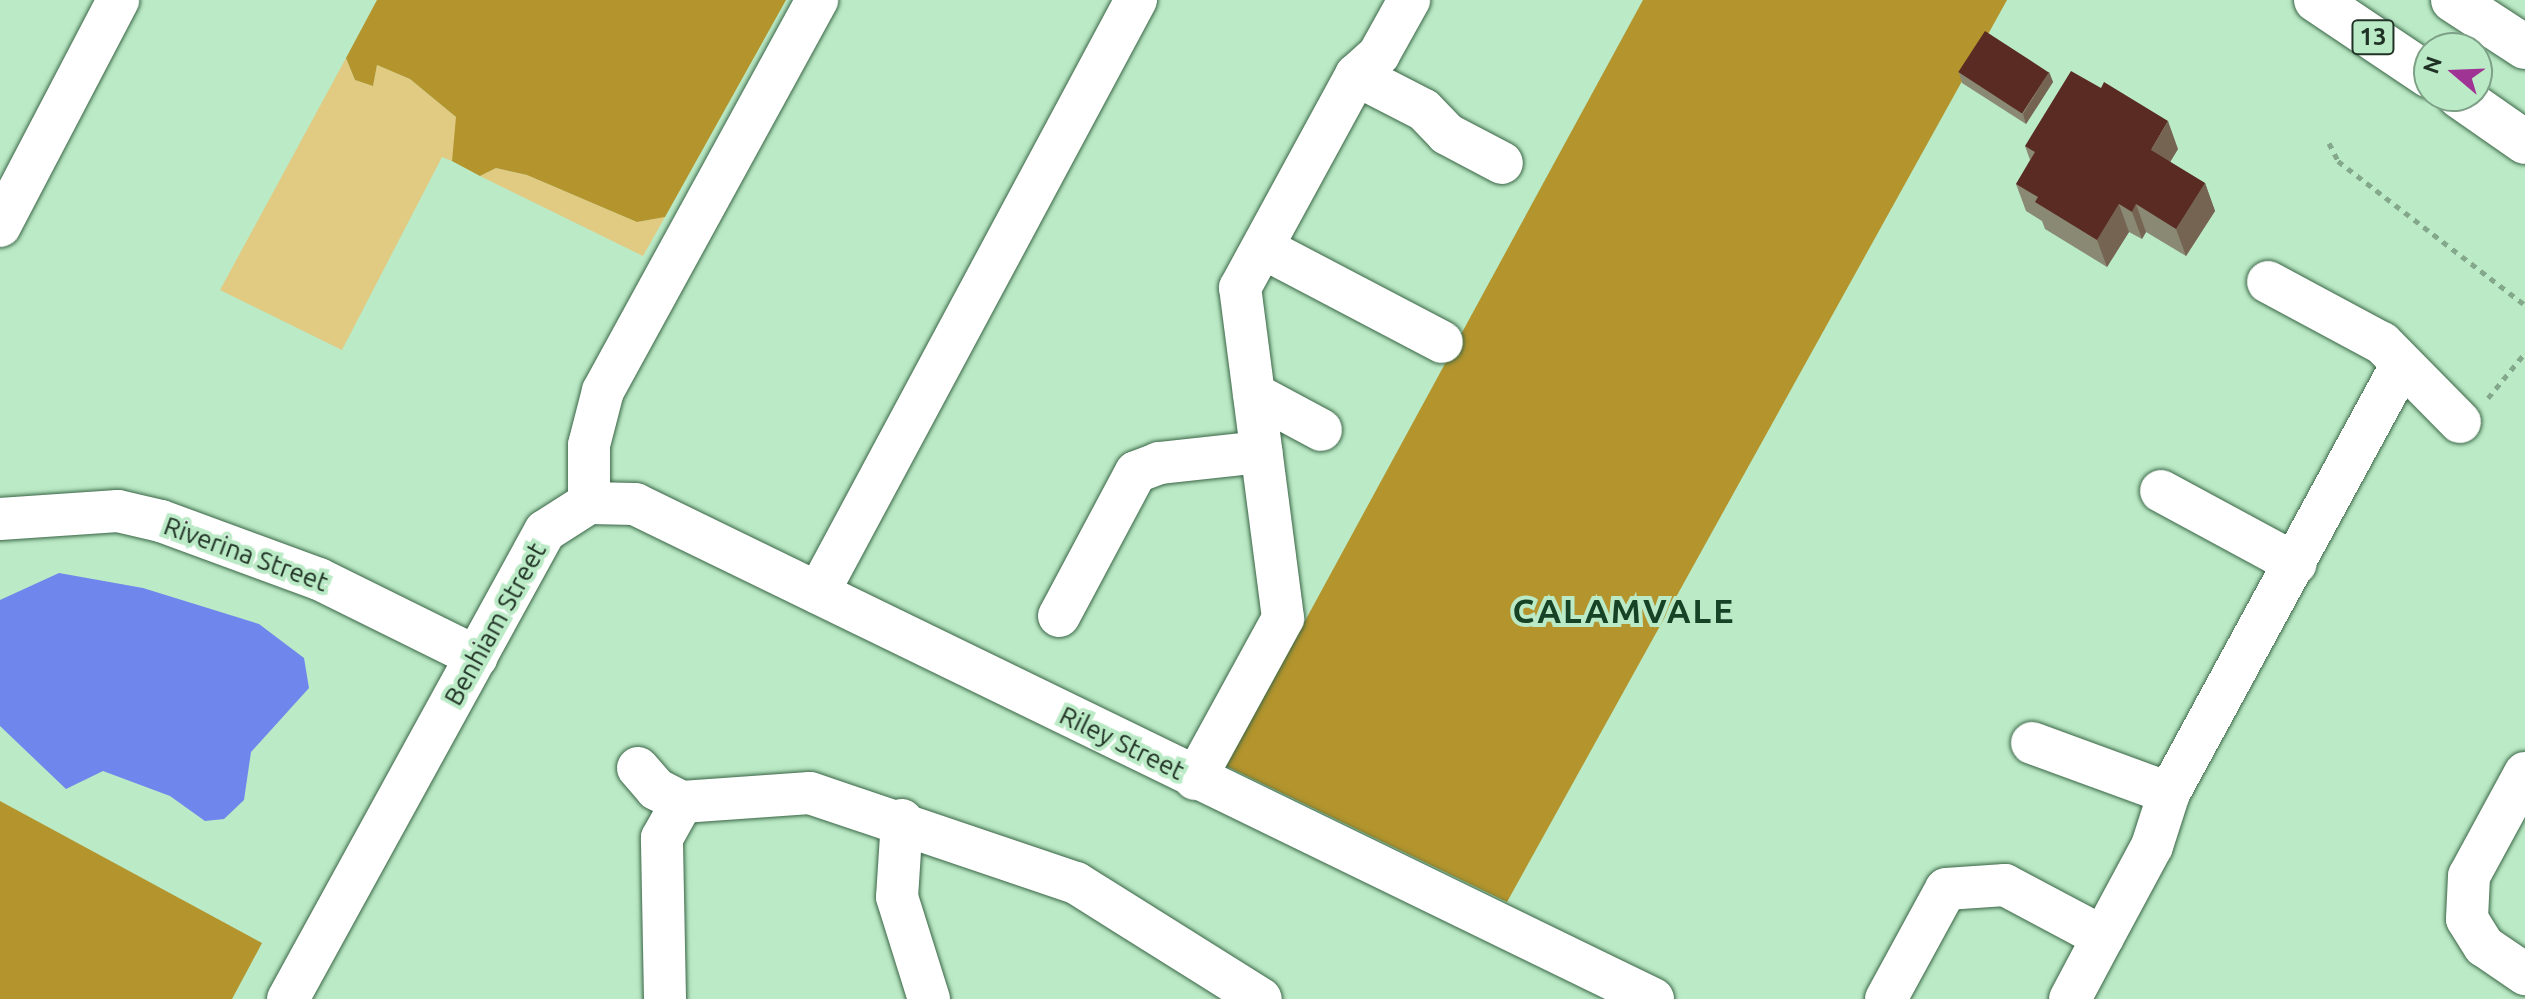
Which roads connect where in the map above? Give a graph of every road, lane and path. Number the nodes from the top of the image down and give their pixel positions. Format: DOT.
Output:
graph roads {
  1 [pos="118,0"];
  2 [pos="817,0"];
  3 [pos="1136,0"];
  4 [pos="1409,0"];
  5 [pos="2316,0"];
  6 [pos="2453,0"];
  7 [pos="2525,47"];
  8 [pos="2413,65"];
  9 [pos="1356,75"];
  10 [pos="2482,112"];
  11 [pos="2525,142"];
  12 [pos="2329,143"];
  13 [pos="1502,163"];
  14 [pos="0,226"];
  15 [pos="1263,248"];
  16 [pos="2268,282"];
  17 [pos="2525,305"];
  18 [pos="1442,342"];
  19 [pos="2525,353"];
  20 [pos="2400,367"];
  21 [pos="1254,394"];
  22 [pos="2460,422"];
  23 [pos="1321,430"];
  24 [pos="1261,452"];
  25 [pos="2161,491"];
  26 [pos="589,503"];
  27 [pos="0,519"];
  28 [pos="2296,564"];
  29 [pos="818,593"];
  30 [pos="1059,616"];
  31 [pos="477,657"];
  32 [pos="2032,743"];
  33 [pos="638,768"];
  34 [pos="2525,773"];
  35 [pos="1195,779"];
  36 [pos="2169,793"];
  37 [pos="682,802"];
  38 [pos="902,820"];
  39 [pos="2103,937"];
  40 [pos="2525,974"];
  41 [pos="288,999"];
  42 [pos="665,999"];
  43 [pos="929,999"];
  44 [pos="1261,999"];
  45 [pos="1653,999"];
  46 [pos="1886,999"];
  47 [pos="2070,999"];
  1 -- 14 [label="street"];
  2 -- 26 [label="street"];
  3 -- 29 [label="street"];
  4 -- 9 [label="street"];
  5 -- 8 [label="highway, 13"];
  6 -- 7 [label="highway"];
  9 -- 13 [label="street"];
  9 -- 15 [label="street"];
  10 -- 11 [label="highway"];
  12 -- 17 [label="path"];
  15 -- 18 [label="street"];
  15 -- 21 [label="street"];
  16 -- 20 [label="street"];
  19 -- 22 [label="path"];
  20 -- 22 [label="street"];
  20 -- 28 [label="street"];
  21 -- 23 [label="street"];
  21 -- 24 [label="street"];
  24 -- 30 [label="street"];
  24 -- 35 [label="street"];
  25 -- 28 [label="street"];
  26 -- 29 [label="street, Riley Street"];
  26 -- 31 [label="street, Benhiam Street"];
  27 -- 31 [label="street, Riverina Street"];
  28 -- 36 [label="street"];
  29 -- 35 [label="street, Riley Street"];
  31 -- 41 [label="street, Benhiam Street"];
  32 -- 36 [label="street"];
  33 -- 37 [label="street"];
  34 -- 40 [label="street"];
  35 -- 45 [label="street, Riley Street"];
  36 -- 39 [label="street"];
  37 -- 38 [label="street"];
  37 -- 42 [label="street"];
  38 -- 43 [label="street"];
  38 -- 44 [label="street"];
  39 -- 46 [label="street"];
  39 -- 47 [label="street"];
}
